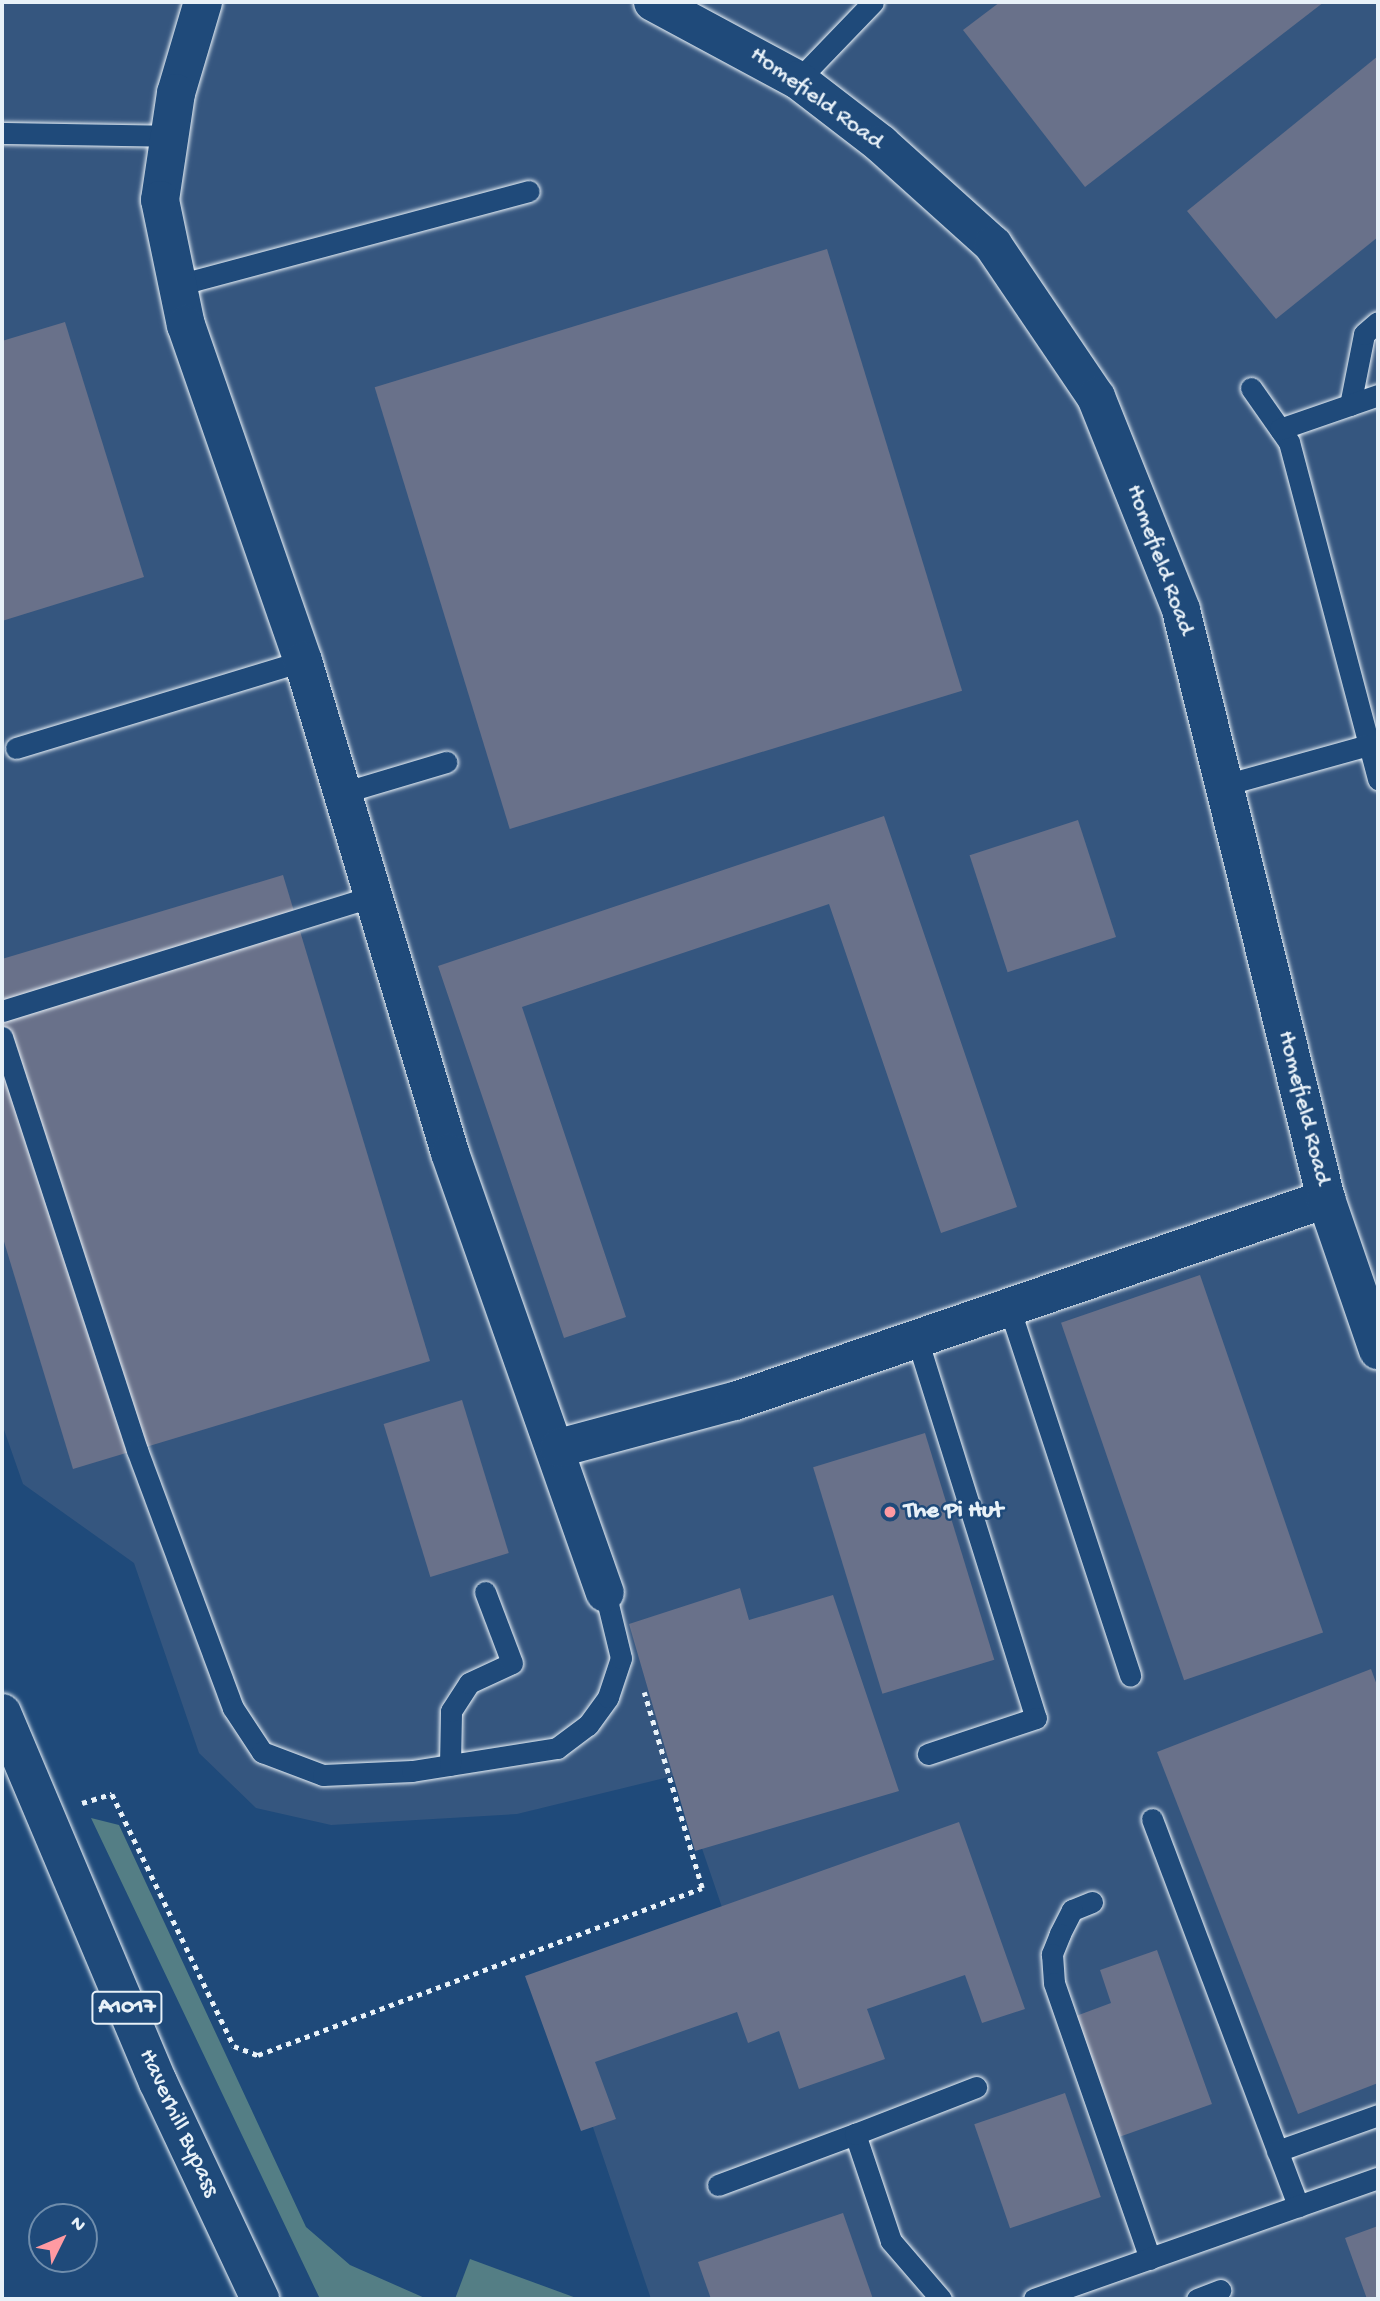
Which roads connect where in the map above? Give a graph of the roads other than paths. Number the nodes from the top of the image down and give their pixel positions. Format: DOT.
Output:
graph roads {
  1 [pos="203,2"];
  2 [pos="653,2"];
  3 [pos="873,2"];
  4 [pos="798,80"];
  5 [pos="2,133"];
  6 [pos="27,135"];
  7 [pos="169,136"];
  8 [pos="2,150"];
  9 [pos="529,191"];
  10 [pos="178,285"];
  11 [pos="1378,322"];
  12 [pos="1251,388"];
  13 [pos="1378,396"];
  14 [pos="1350,405"];
  15 [pos="1280,429"];
  16 [pos="303,661"];
  17 [pos="1368,745"];
  18 [pos="16,748"];
  19 [pos="446,762"];
  20 [pos="1378,779"];
  21 [pos="1224,785"];
  22 [pos="342,793"];
  23 [pos="373,896"];
  24 [pos="2,1011"];
  25 [pos="2,1037"];
  26 [pos="1326,1199"];
  27 [pos="1009,1307"];
  28 [pos="917,1339"];
  29 [pos="1378,1350"];
  30 [pos="559,1448"];
  31 [pos="485,1592"];
  32 [pos="605,1592"];
  33 [pos="1130,1676"];
  34 [pos="2,1713"];
  35 [pos="928,1754"];
  36 [pos="450,1765"];
  37 [pos="1152,1819"];
  38 [pos="1092,1902"];
  39 [pos="976,2087"];
  40 [pos="1378,2115"];
  41 [pos="855,2134"];
  42 [pos="1277,2151"];
  43 [pos="1378,2178"];
  44 [pos="718,2185"];
  45 [pos="1298,2206"];
  46 [pos="1150,2259"];
  47 [pos="1220,2290"];
  48 [pos="260,2299"];
  49 [pos="941,2299"];
  50 [pos="1034,2299"];
  51 [pos="1197,2299"];
  1 -- 7 [label="street"];
  2 -- 4 [label="street, Homefield Road"];
  3 -- 4 [label="lane"];
  4 -- 21 [label="street, Homefield Road"];
  5 -- 6 [label="lane"];
  6 -- 7 [label="lane"];
  6 -- 8 [label="lane"];
  7 -- 10 [label="street"];
  9 -- 10 [label="lane"];
  10 -- 16 [label="street"];
  11 -- 14 [label="lane"];
  12 -- 15 [label="lane"];
  13 -- 14 [label="lane"];
  14 -- 15 [label="lane"];
  15 -- 17 [label="lane"];
  16 -- 18 [label="lane"];
  16 -- 22 [label="street"];
  17 -- 20 [label="lane"];
  17 -- 21 [label="lane"];
  19 -- 22 [label="lane"];
  21 -- 26 [label="street, Homefield Road"];
  22 -- 23 [label="street"];
  23 -- 24 [label="lane"];
  23 -- 30 [label="street"];
  25 -- 36 [label="lane"];
  26 -- 27 [label="street"];
  26 -- 29 [label="street, Homefield Road"];
  27 -- 28 [label="street"];
  27 -- 33 [label="lane"];
  28 -- 30 [label="street"];
  28 -- 35 [label="lane"];
  30 -- 32 [label="street"];
  31 -- 36 [label="lane"];
  32 -- 36 [label="lane"];
  34 -- 48 [label="street, Haverhill Bypass / A1017"];
  37 -- 42 [label="lane"];
  38 -- 46 [label="lane"];
  39 -- 41 [label="lane"];
  40 -- 42 [label="lane"];
  41 -- 44 [label="lane"];
  41 -- 49 [label="lane"];
  42 -- 45 [label="lane"];
  43 -- 45 [label="lane"];
  45 -- 46 [label="lane"];
  46 -- 50 [label="lane"];
  47 -- 51 [label="lane"];
}
